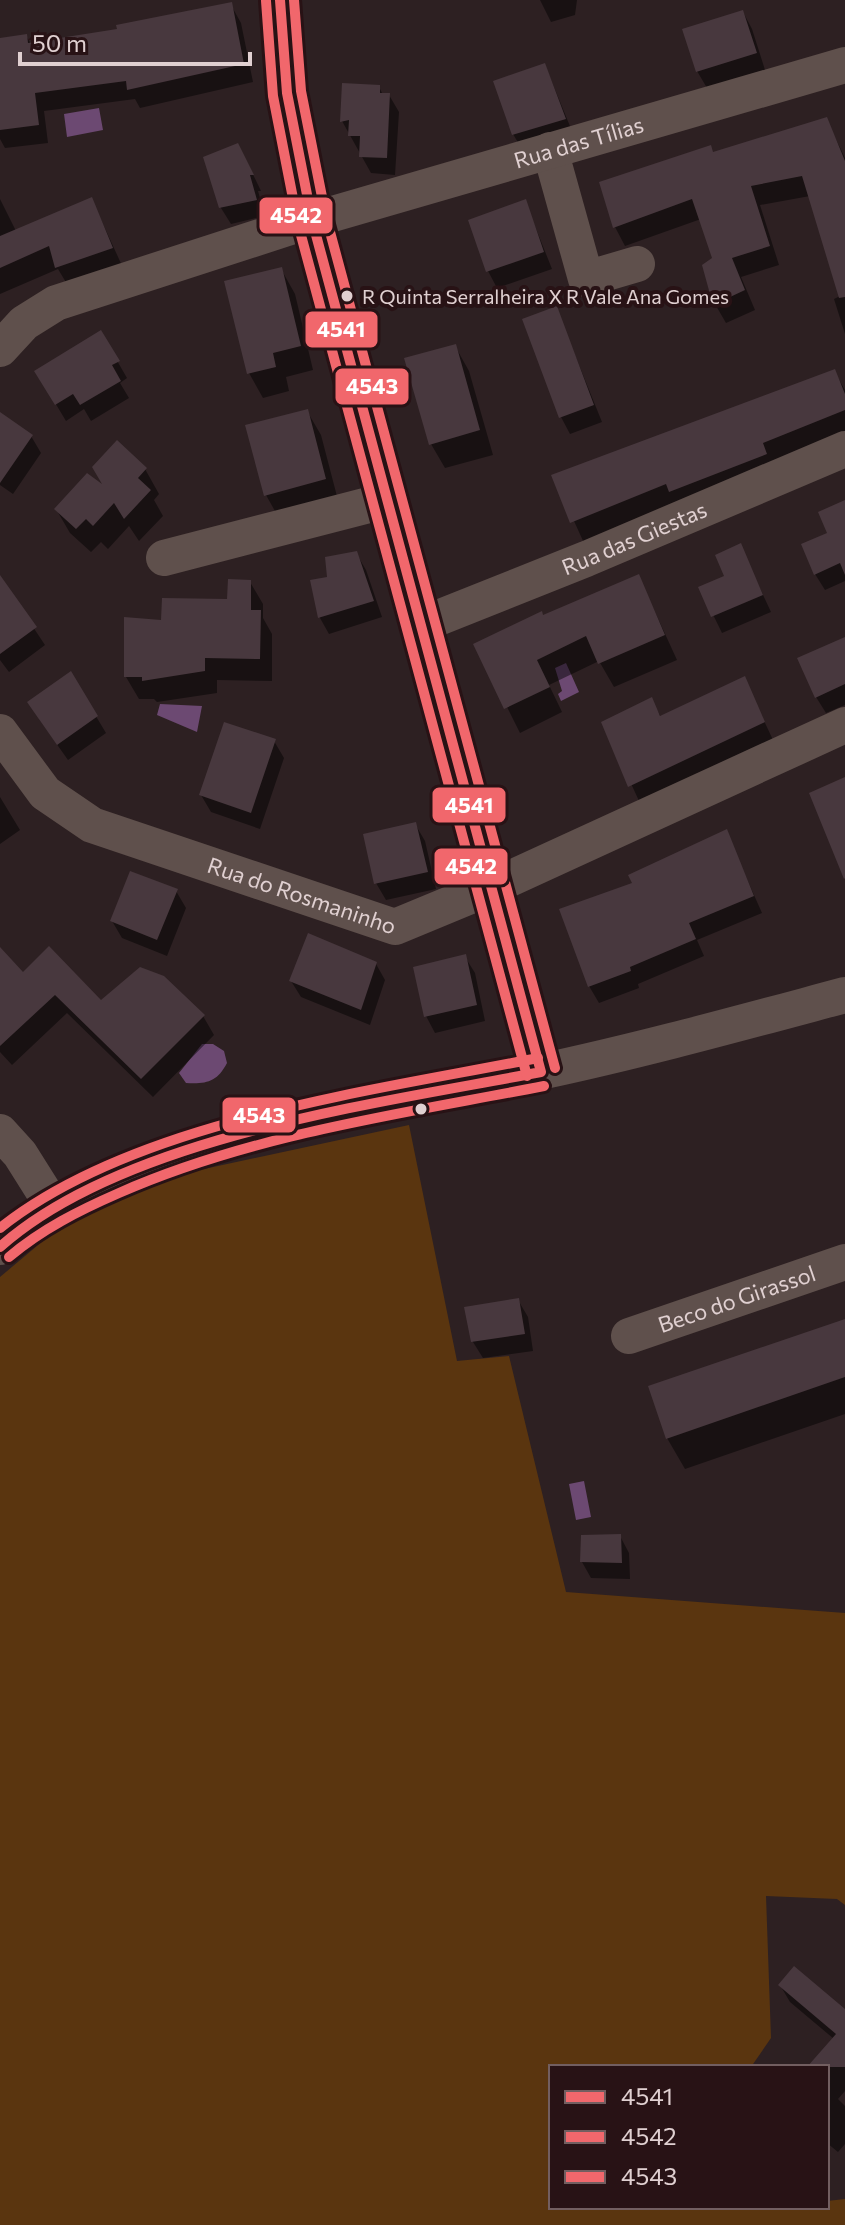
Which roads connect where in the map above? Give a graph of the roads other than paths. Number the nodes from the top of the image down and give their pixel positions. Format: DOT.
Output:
graph roads {
  1 [pos="280,0"];
  2 [pos="845,65"];
  3 [pos="550,150"];
  4 [pos="312,220"];
  5 [pos="637,264"];
  6 [pos="0,349"];
  7 [pos="845,449"];
  8 [pos="388,500"];
  9 [pos="164,558"];
  10 [pos="423,624"];
  11 [pos="845,725"];
  12 [pos="0,732"];
  13 [pos="494,886"];
  14 [pos="845,995"];
  15 [pos="541,1072"];
  16 [pos="0,1132"];
  17 [pos="54,1208"];
  18 [pos="0,1247"];
  19 [pos="845,1262"];
  20 [pos="629,1336"];
  1 -- 4 [label="street"];
  2 -- 3 [label="street, Rua das Tílias"];
  3 -- 4 [label="street, Rua das Tílias"];
  3 -- 5 [label="street"];
  4 -- 6 [label="street, Rua das Tílias"];
  4 -- 8 [label="street"];
  7 -- 10 [label="street, Rua das Giestas"];
  8 -- 9 [label="street"];
  8 -- 10 [label="street"];
  10 -- 13 [label="street"];
  11 -- 13 [label="street, Rua do Rosmaninho"];
  12 -- 13 [label="street, Rua do Rosmaninho"];
  13 -- 15 [label="street"];
  14 -- 15 [label="street"];
  15 -- 17 [label="street"];
  16 -- 17 [label="street"];
  17 -- 18 [label="street"];
  19 -- 20 [label="street, Beco do Girassol"];
}
